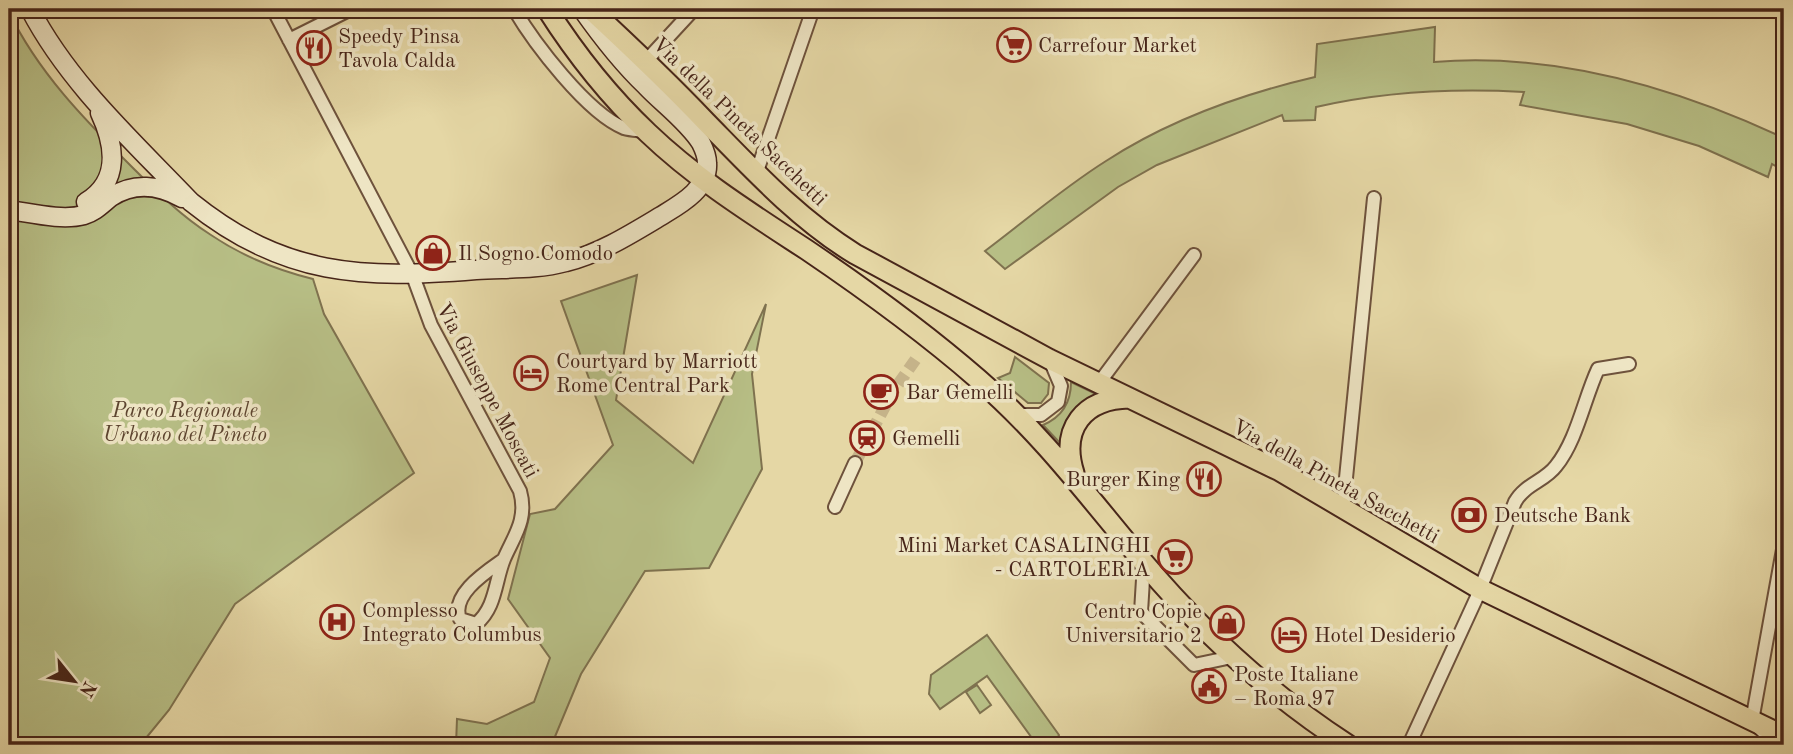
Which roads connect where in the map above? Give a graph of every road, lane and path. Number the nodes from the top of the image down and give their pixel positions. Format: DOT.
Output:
graph roads {
  1 [pos="30,9"];
  2 [pos="273,9"];
  3 [pos="351,9"];
  4 [pos="514,9"];
  5 [pos="547,9"];
  6 [pos="582,9"];
  7 [pos="590,9"];
  8 [pos="694,9"];
  9 [pos="813,9"];
  10 [pos="289,40"];
  11 [pos="646,61"];
  12 [pos="93,97"];
  13 [pos="646,132"];
  14 [pos="756,174"];
  15 [pos="703,179"];
  16 [pos="1374,198"];
  17 [pos="191,202"];
  18 [pos="9,210"];
  19 [pos="60,215"];
  20 [pos="1194,255"];
  21 [pos="413,276"];
  22 [pos="1049,359"];
  23 [pos="1629,364"];
  24 [pos="1099,383"];
  25 [pos="1130,398"];
  26 [pos="1018,415"];
  27 [pos="855,463"];
  28 [pos="1076,479"];
  29 [pos="835,507"];
  30 [pos="1342,508"];
  31 [pos="1784,544"];
  32 [pos="503,561"];
  33 [pos="1144,564"];
  34 [pos="1480,589"];
  35 [pos="1232,657"];
  36 [pos="1752,721"];
  37 [pos="1784,736"];
  38 [pos="1348,745"];
  39 [pos="1409,745"];
  40 [pos="1777,745"];
  1 -- 12 [label="street"];
  2 -- 10 [label="street, Via Giuseppe Moscati"];
  3 -- 10 [label="street"];
  4 -- 13 [label="street"];
  5 -- 13 [label="main road"];
  6 -- 15 [label="street, Via della Pineta Sacchetti"];
  7 -- 11 [label="main road, Via della Pineta Sacchetti"];
  8 -- 11 [label="street"];
  9 -- 14 [label="street"];
  10 -- 21 [label="street, Via Giuseppe Moscati"];
  11 -- 14 [label="main road, Via della Pineta Sacchetti"];
  12 -- 17 [label="street"];
  12 -- 19 [label="street"];
  13 -- 15 [label="main road"];
  14 -- 22 [label="main road, Via della Pineta Sacchetti"];
  15 -- 21 [label="street"];
  15 -- 26 [label="main road"];
  16 -- 30 [label="street"];
  17 -- 19 [label="street"];
  17 -- 21 [label="street"];
  18 -- 19 [label="street"];
  20 -- 24 [label="street"];
  21 -- 32 [label="street, Via Giuseppe Moscati"];
  22 -- 24 [label="main road, Via della Pineta Sacchetti"];
  22 -- 26 [label="street"];
  23 -- 34 [label="street"];
  24 -- 25 [label="main road, Via della Pineta Sacchetti"];
  25 -- 28 [label="main road"];
  25 -- 30 [label="main road, Via della Pineta Sacchetti"];
  26 -- 28 [label="main road"];
  27 -- 29 [label="street"];
  28 -- 33 [label="main road"];
  30 -- 34 [label="main road, Via della Pineta Sacchetti"];
  31 -- 36 [label="street"];
  32 -- 32 [label="street, Via Giuseppe Moscati"];
  33 -- 35 [label="main road"];
  33 -- 35 [label="street"];
  34 -- 36 [label="main road, Via della Pineta Sacchetti"];
  34 -- 39 [label="street"];
  35 -- 38 [label="main road"];
  36 -- 37 [label="main road, Via della Pineta Sacchetti"];
  36 -- 40 [label="street"];
}
